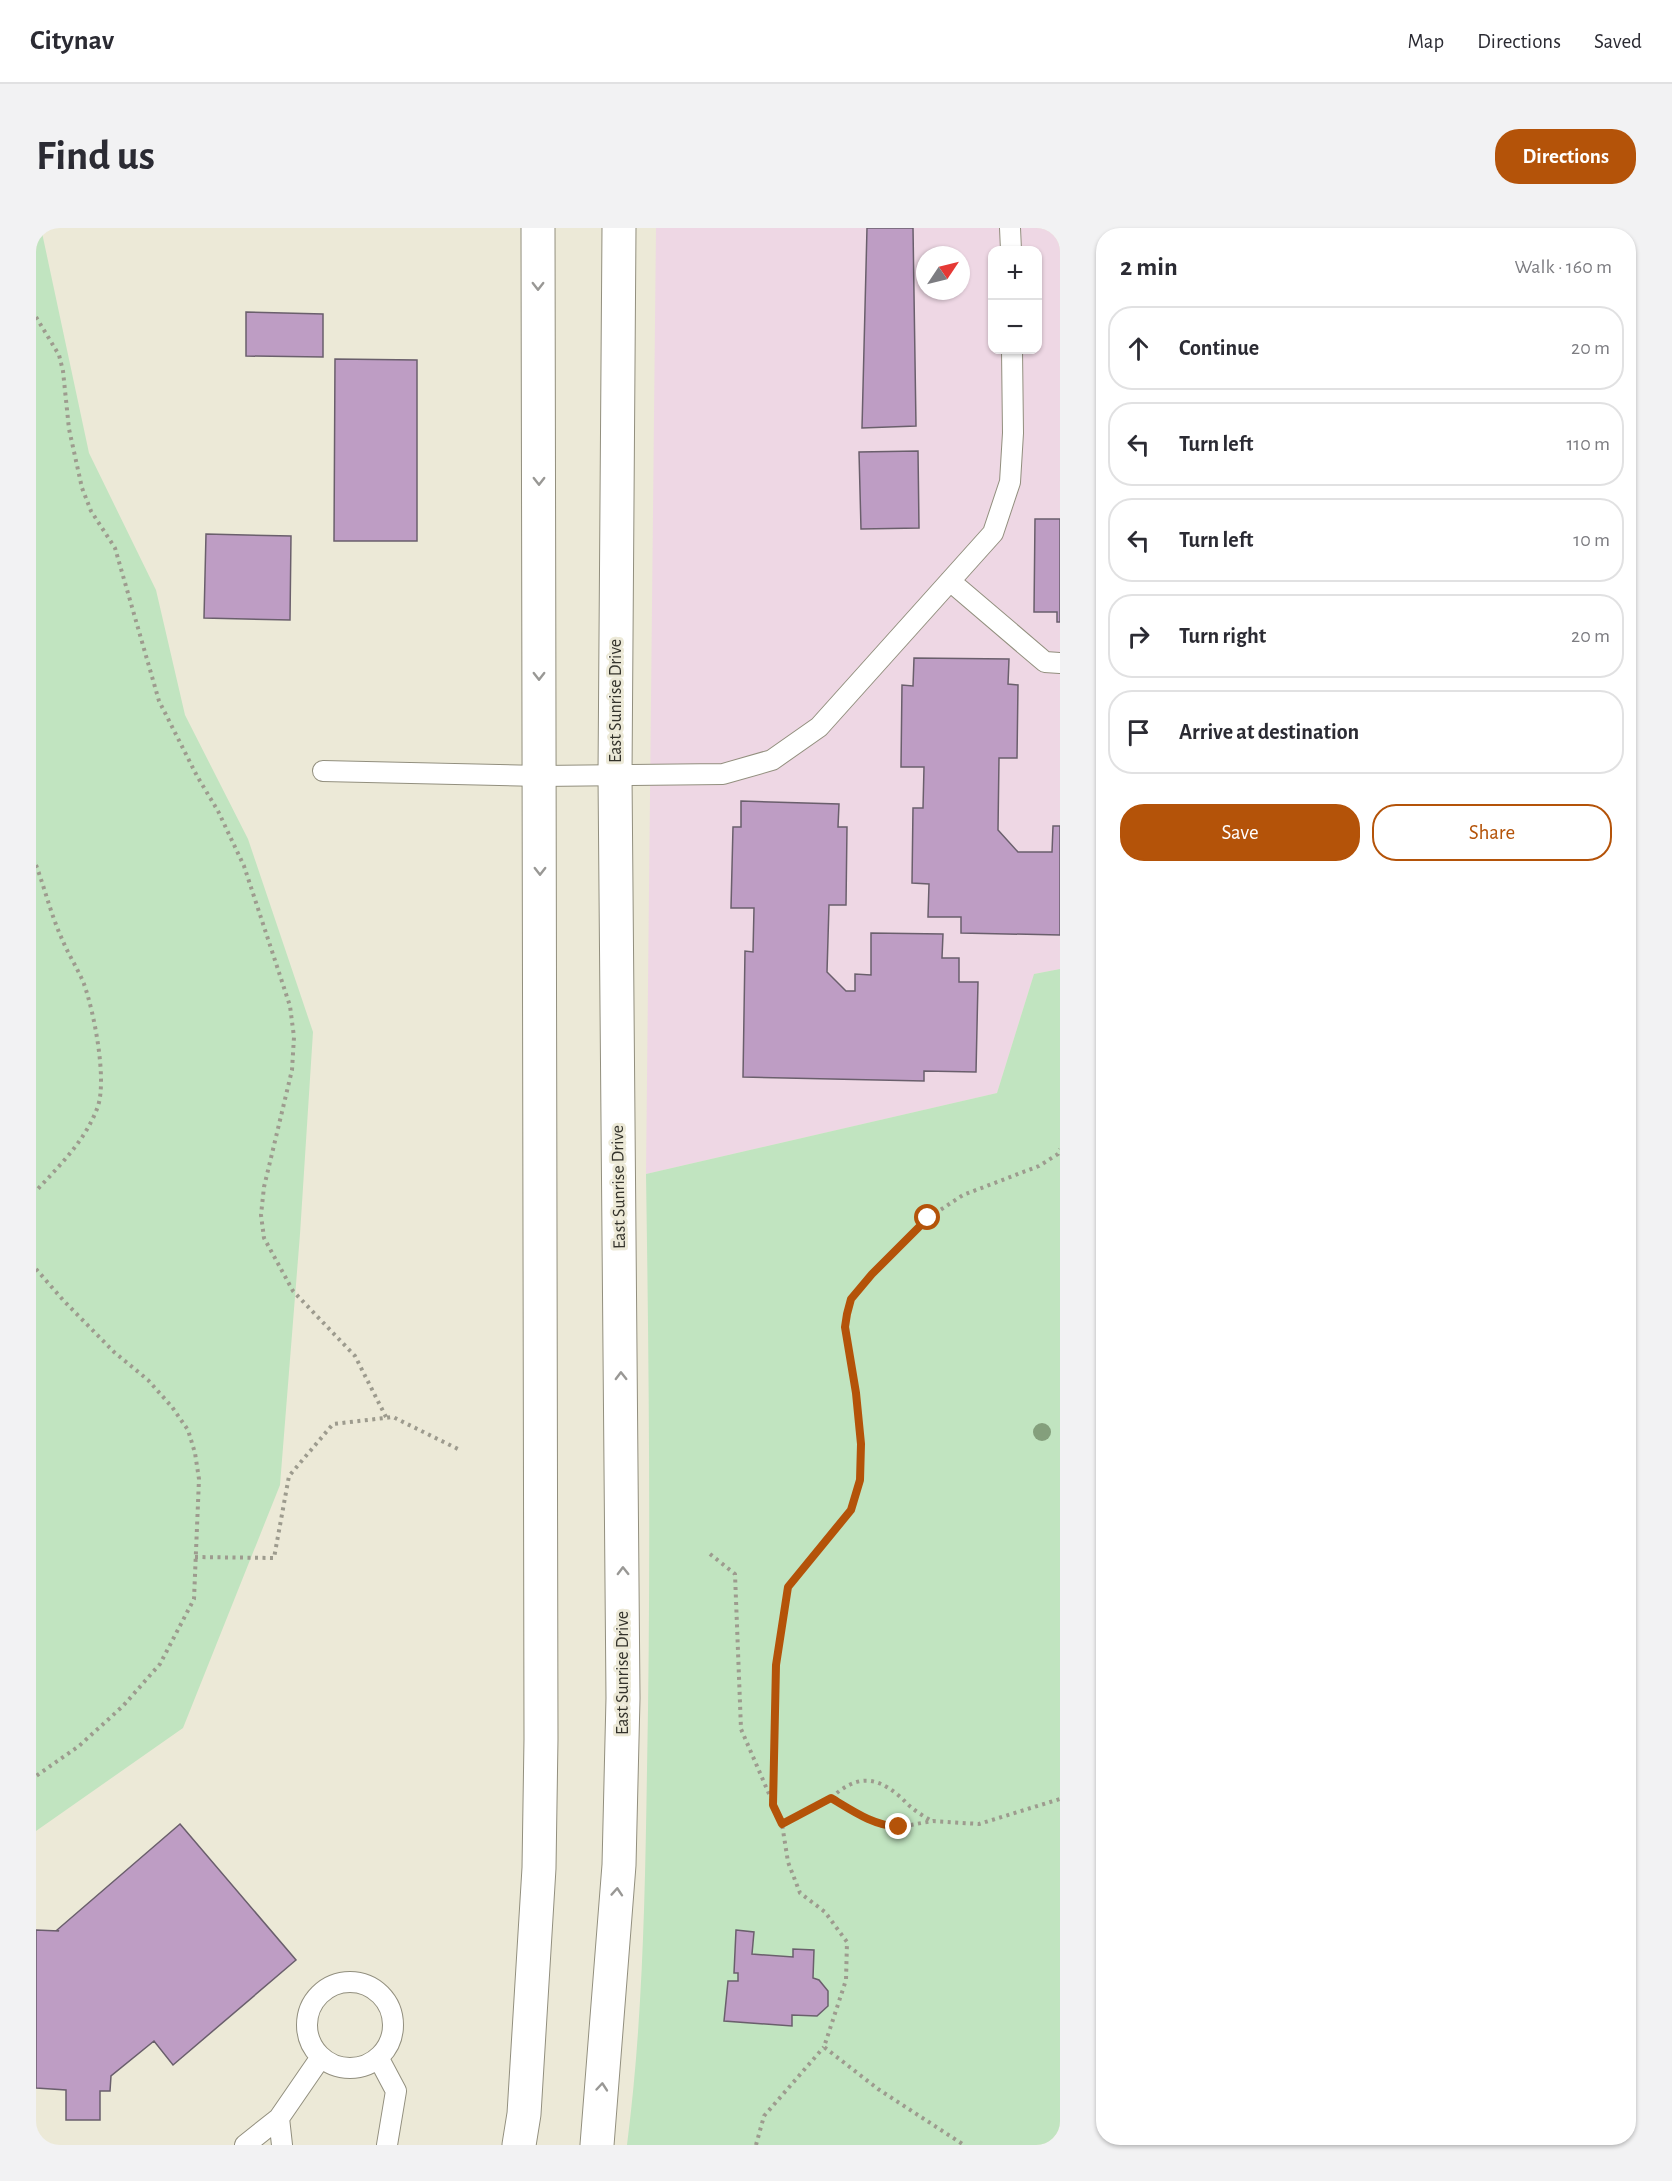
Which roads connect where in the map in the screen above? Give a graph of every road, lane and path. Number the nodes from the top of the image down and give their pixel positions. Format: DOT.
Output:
graph roads {
  1 [pos="538,228"];
  2 [pos="619,228"];
  3 [pos="1010,228"];
  4 [pos="1011,246"];
  5 [pos="36,317"];
  6 [pos="1012,354"];
  7 [pos="950,581"];
  8 [pos="1060,663"];
  9 [pos="323,771"];
  10 [pos="615,775"];
  11 [pos="540,776"];
  12 [pos="36,865"];
  13 [pos="1060,1149"];
  14 [pos="36,1191"];
  15 [pos="36,1269"];
  16 [pos="386,1418"];
  17 [pos="460,1450"];
  18 [pos="710,1554"];
  19 [pos="195,1557"];
  20 [pos="36,1776"];
  21 [pos="831,1798"];
  22 [pos="1060,1799"];
  23 [pos="773,1805"];
  24 [pos="933,1821"];
  25 [pos="782,1824"];
  26 [pos="824,2047"];
  27 [pos="321,2057"];
  28 [pos="379,2059"];
  29 [pos="279,2118"];
  30 [pos="244,2145"];
  31 [pos="282,2145"];
  32 [pos="387,2145"];
  33 [pos="519,2145"];
  34 [pos="597,2145"];
  35 [pos="756,2145"];
  36 [pos="964,2145"];
  1 -- 11 [label="main road, one-way"];
  2 -- 10 [label="main road, East Sunrise Drive"];
  3 -- 4 [label="lane"];
  5 -- 16 [label="path"];
  6 -- 7 [label="lane"];
  7 -- 8 [label="lane"];
  7 -- 10 [label="lane"];
  9 -- 11 [label="lane"];
  10 -- 11 [label="lane"];
  34 -- 10 [label="main road, East Sunrise Drive, one-way"];
  11 -- 33 [label="main road, one-way"];
  12 -- 14 [label="path"];
  13 -- 23 [label="path"];
  15 -- 19 [label="path"];
  16 -- 17 [label="path"];
  16 -- 19 [label="path"];
  18 -- 23 [label="path"];
  19 -- 20 [label="path"];
  21 -- 24 [label="path"];
  21 -- 24 [label="path"];
  21 -- 25 [label="path"];
  22 -- 24 [label="path"];
  23 -- 25 [label="path"];
  25 -- 26 [label="path"];
  26 -- 35 [label="path"];
  26 -- 36 [label="path"];
  27 -- 28 [label="lane"];
  27 -- 28 [label="lane"];
  27 -- 29 [label="lane"];
  28 -- 32 [label="lane"];
  29 -- 30 [label="lane"];
  29 -- 31 [label="lane"];
}
